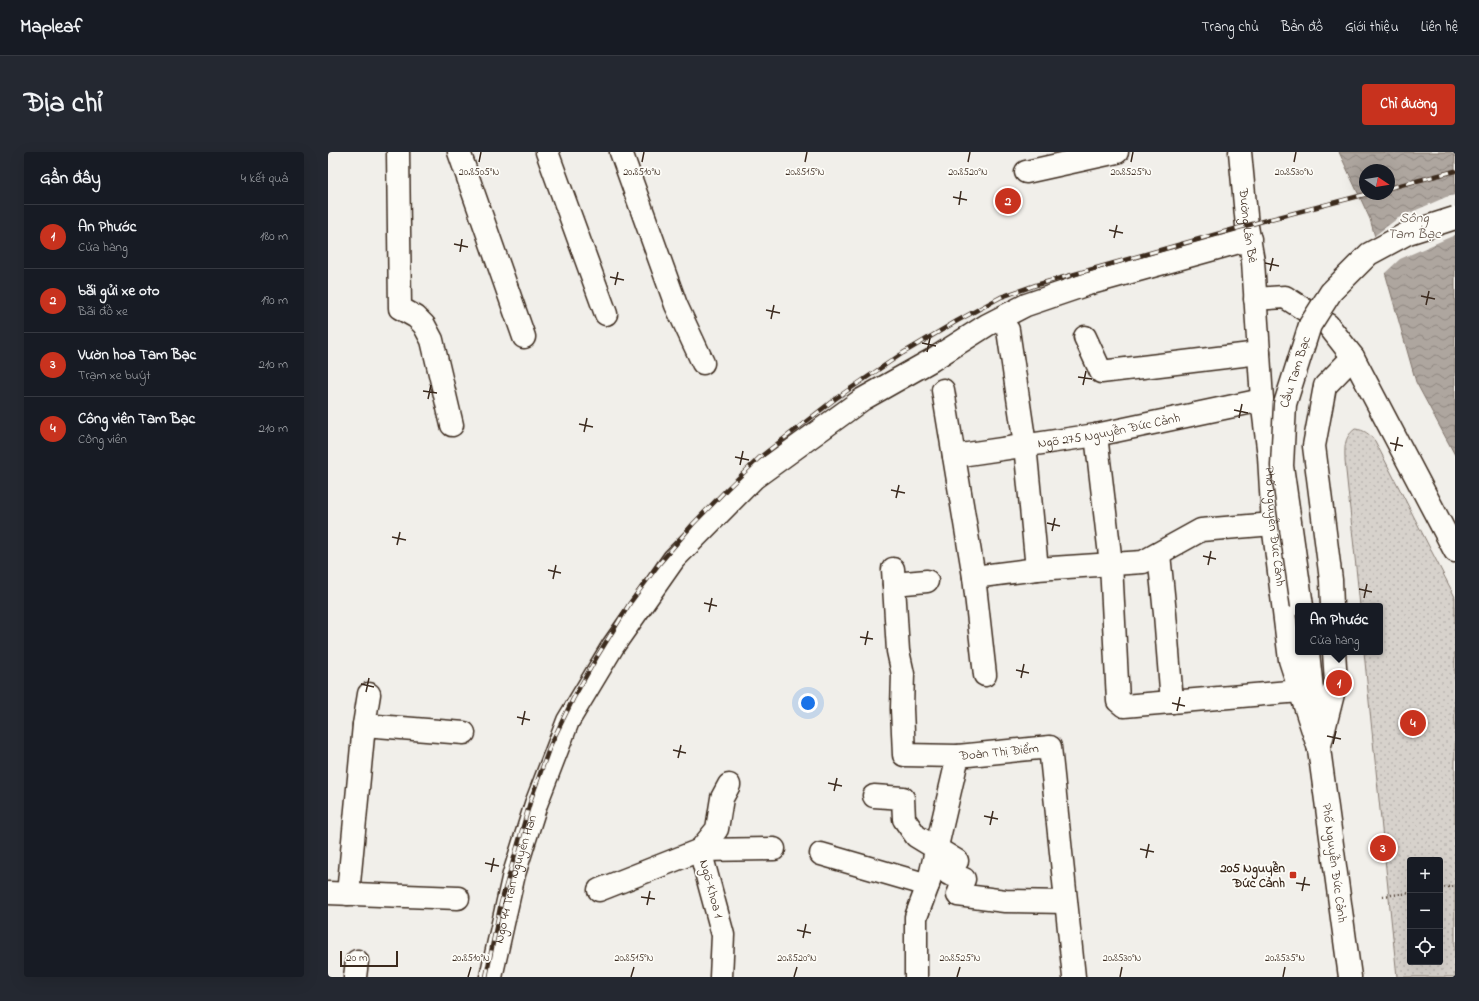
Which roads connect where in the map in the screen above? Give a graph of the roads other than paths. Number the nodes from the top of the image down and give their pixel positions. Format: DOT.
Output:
graph roads {
  1 [pos="398,152"];
  2 [pos="459,152"];
  3 [pos="547,152"];
  4 [pos="621,152"];
  5 [pos="1117,152"];
  6 [pos="1240,152"];
  7 [pos="1026,172"];
  8 [pos="1455,218"];
  9 [pos="1250,239"];
  10 [pos="1256,299"];
  11 [pos="606,314"];
  12 [pos="1008,330"];
  13 [pos="524,337"];
  14 [pos="1085,337"];
  15 [pos="1259,353"];
  16 [pos="1353,357"];
  17 [pos="703,363"];
  18 [pos="943,390"];
  19 [pos="1262,400"];
  20 [pos="452,425"];
  21 [pos="1096,435"];
  22 [pos="1025,445"];
  23 [pos="954,456"];
  24 [pos="1273,524"];
  25 [pos="1455,551"];
  26 [pos="1159,554"];
  27 [pos="1111,564"];
  28 [pos="1037,569"];
  29 [pos="974,577"];
  30 [pos="927,581"];
  31 [pos="1302,603"];
  32 [pos="1332,603"];
  33 [pos="1334,655"];
  34 [pos="1308,656"];
  35 [pos="984,675"];
  36 [pos="1300,691"];
  37 [pos="369,694"];
  38 [pos="1172,702"];
  39 [pos="364,725"];
  40 [pos="464,733"];
  41 [pos="1319,748"];
  42 [pos="958,756"];
  43 [pos="729,785"];
  44 [pos="874,796"];
  45 [pos="774,849"];
  46 [pos="700,850"];
  47 [pos="937,850"];
  48 [pos="821,854"];
  49 [pos="928,885"];
  50 [pos="599,890"];
  51 [pos="338,893"];
  52 [pos="458,898"];
  53 [pos="1065,902"];
  54 [pos="491,977"];
  55 [pos="721,977"];
  56 [pos="916,977"];
  57 [pos="1074,977"];
  58 [pos="1350,977"];
  1 -- 20 [label="main road"];
  2 -- 13 [label="main road"];
  3 -- 11 [label="main road"];
  4 -- 17 [label="main road"];
  5 -- 7 [label="main road"];
  6 -- 9 [label="main road, Đường Lán Bè"];
  8 -- 31 [label="main road, Cầu Tam Bạc, bridge"];
  9 -- 10 [label="main road, Đường Lán Bè"];
  9 -- 54 [label="main road, Ngõ 44 Trần Nguyên Hãn"];
  10 -- 15 [label="main road, Phố Nguyễn Đức Cảnh"];
  10 -- 16 [label="main road"];
  12 -- 22 [label="main road"];
  14 -- 15 [label="main road"];
  15 -- 19 [label="main road, Phố Nguyễn Đức Cảnh"];
  16 -- 25 [label="main road"];
  16 -- 32 [label="main road"];
  18 -- 23 [label="main road"];
  19 -- 21 [label="main road, Ngõ 275 Nguyễn Đức Cảnh"];
  19 -- 24 [label="main road, Phố Nguyễn Đức Cảnh"];
  21 -- 22 [label="main road, Ngõ 275 Nguyễn Đức Cảnh"];
  21 -- 27 [label="main road"];
  22 -- 23 [label="main road, Ngõ 275 Nguyễn Đức Cảnh"];
  22 -- 28 [label="main road"];
  23 -- 29 [label="main road"];
  24 -- 26 [label="main road"];
  24 -- 36 [label="main road, Phố Nguyễn Đức Cảnh"];
  26 -- 27 [label="main road"];
  26 -- 38 [label="main road"];
  27 -- 28 [label="main road"];
  27 -- 38 [label="main road"];
  28 -- 29 [label="main road"];
  29 -- 35 [label="main road"];
  30 -- 42 [label="main road, Đoàn Thị Điểm"];
  33 -- 41 [label="main road"];
  34 -- 41 [label="main road, Phố Nguyễn Đức Cảnh"];
  36 -- 38 [label="main road"];
  36 -- 41 [label="main road, Phố Nguyễn Đức Cảnh"];
  37 -- 39 [label="main road"];
  39 -- 40 [label="main road"];
  39 -- 51 [label="main road"];
  41 -- 58 [label="main road, Phố Nguyễn Đức Cảnh"];
  42 -- 47 [label="main road"];
  42 -- 53 [label="main road, Đoàn Thị Điểm"];
  43 -- 46 [label="main road, Ngõ-Khoa 1"];
  44 -- 47 [label="main road"];
  45 -- 46 [label="main road"];
  46 -- 50 [label="main road"];
  46 -- 55 [label="main road, Ngõ-Khoa 1"];
  47 -- 49 [label="main road"];
  47 -- 53 [label="main road"];
  48 -- 49 [label="main road"];
  49 -- 56 [label="main road"];
  51 -- 52 [label="main road"];
  53 -- 57 [label="main road, Đoàn Thị Điểm"];
}
